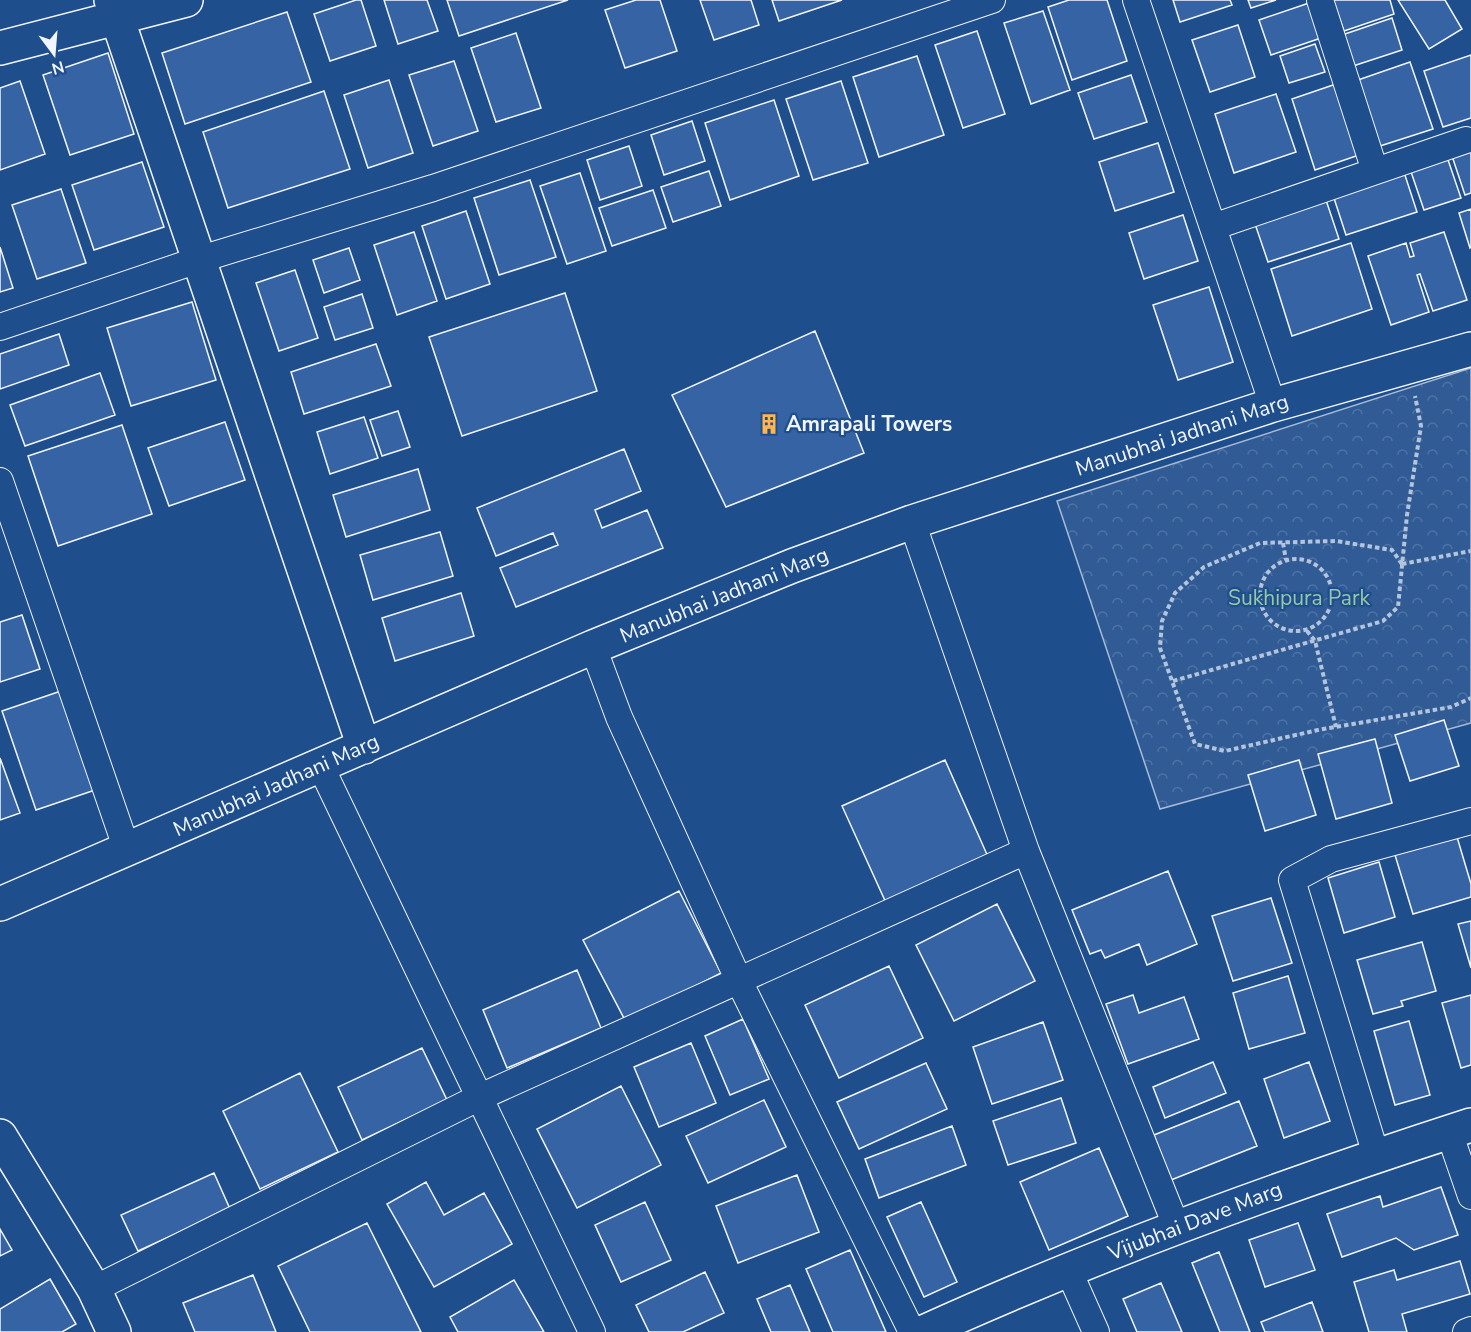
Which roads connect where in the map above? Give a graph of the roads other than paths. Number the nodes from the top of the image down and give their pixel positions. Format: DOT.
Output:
graph roads {
  1 [pos="186,0"];
  2 [pos="992,0"];
  3 [pos="1136,0"];
  4 [pos="1320,0"];
  5 [pos="114,10"];
  6 [pos="0,48"];
  7 [pos="1466,140"];
  8 [pos="1375,171"];
  9 [pos="1213,227"];
  10 [pos="201,259"];
  11 [pos="0,327"];
  12 [pos="1471,349"];
  13 [pos="1273,405"];
  14 [pos="0,481"];
  15 [pos="912,522"];
  16 [pos="593,647"];
  17 [pos="364,747"];
  18 [pos="321,767"];
  19 [pos="1471,821"];
  20 [pos="127,850"];
  21 [pos="1026,851"];
  22 [pos="0,904"];
  23 [pos="739,981"];
  24 [pos="478,1098"];
  25 [pos="1460,1128"];
  26 [pos="0,1136"];
  27 [pos="1376,1155"];
  28 [pos="1471,1196"];
  29 [pos="1178,1228"];
  30 [pos="1068,1269"];
  31 [pos="93,1289"];
  32 [pos="1471,1330"];
  33 [pos="114,1332"];
  34 [pos="592,1332"];
  35 [pos="912,1332"];
  36 [pos="924,1332"];
  37 [pos="1096,1332"];
  38 [pos="1466,1332"];
  1 -- 5 [label="street"];
  2 -- 10 [label="street"];
  3 -- 9 [label="street"];
  4 -- 8 [label="street"];
  5 -- 6 [label="street"];
  5 -- 10 [label="street"];
  7 -- 8 [label="street"];
  8 -- 9 [label="street"];
  9 -- 13 [label="street"];
  10 -- 11 [label="street"];
  10 -- 17 [label="street"];
  12 -- 13 [label="street, Manubhai Jadhani Marg"];
  13 -- 15 [label="street, Manubhai Jadhani Marg"];
  14 -- 20 [label="street"];
  15 -- 16 [label="street, Manubhai Jadhani Marg"];
  15 -- 21 [label="street"];
  16 -- 17 [label="street, Manubhai Jadhani Marg"];
  16 -- 23 [label="street"];
  17 -- 18 [label="street, Manubhai Jadhani Marg"];
  18 -- 20 [label="street, Manubhai Jadhani Marg"];
  18 -- 24 [label="street"];
  19 -- 27 [label="street"];
  20 -- 22 [label="street, Manubhai Jadhani Marg"];
  21 -- 23 [label="street"];
  21 -- 29 [label="street"];
  23 -- 24 [label="street"];
  23 -- 35 [label="street"];
  24 -- 31 [label="street"];
  24 -- 34 [label="street"];
  25 -- 27 [label="street, Vijubhai Dave Marg"];
  25 -- 28 [label="street"];
  26 -- 31 [label="street"];
  27 -- 29 [label="street, Vijubhai Dave Marg"];
  29 -- 30 [label="street, Vijubhai Dave Marg"];
  30 -- 36 [label="street, Vijubhai Dave Marg"];
  30 -- 37 [label="street"];
  31 -- 33 [label="street"];
  32 -- 38 [label="street"];
}
